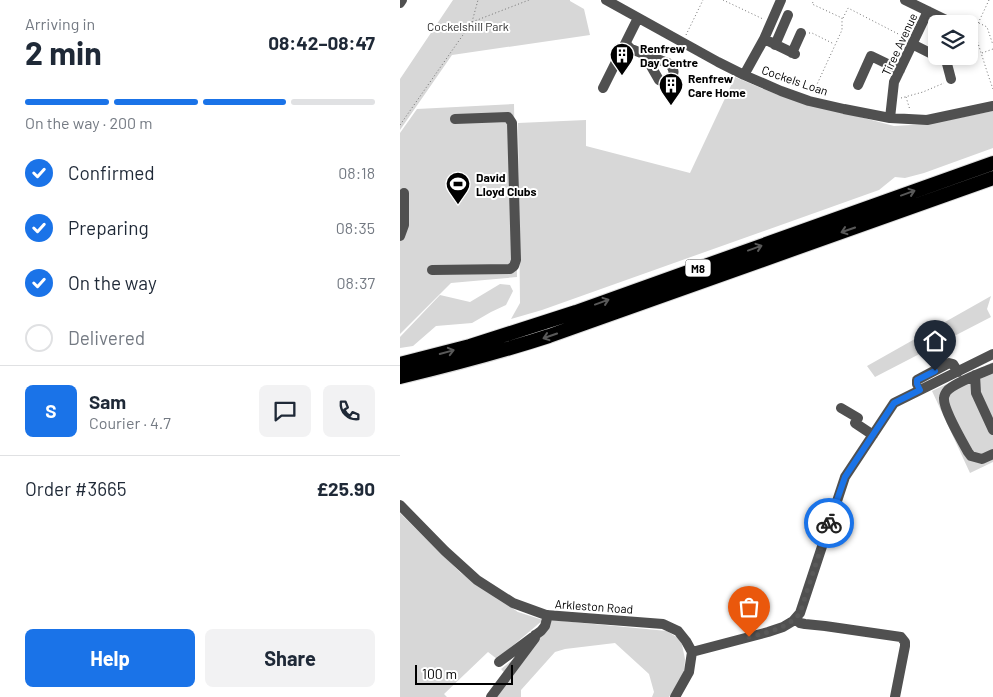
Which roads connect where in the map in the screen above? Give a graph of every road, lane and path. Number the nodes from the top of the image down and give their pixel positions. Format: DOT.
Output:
graph roads {
  1 [pos="402,0"];
  2 [pos="478,0"];
  3 [pos="530,0"];
  4 [pos="606,0"];
  5 [pos="703,0"];
  6 [pos="723,0"];
  7 [pos="781,0"];
  8 [pos="814,0"];
  9 [pos="905,0"];
  10 [pos="989,0"];
  11 [pos="400,3"];
  12 [pos="928,11"];
  13 [pos="788,15"];
  14 [pos="936,15"];
  15 [pos="638,18"];
  16 [pos="842,18"];
  17 [pos="472,22"];
  18 [pos="771,23"];
  19 [pos="979,23"];
  20 [pos="801,33"];
  21 [pos="764,39"];
  22 [pos="626,42"];
  23 [pos="978,42"];
  24 [pos="682,43"];
  25 [pos="913,43"];
  26 [pos="835,44"];
  27 [pos="776,45"];
  28 [pos="993,45"];
  29 [pos="993,49"];
  30 [pos="928,51"];
  31 [pos="982,53"];
  32 [pos="644,54"];
  33 [pos="947,65"];
  34 [pos="900,70"];
  35 [pos="744,75"];
  36 [pos="951,79"];
  37 [pos="858,85"];
  38 [pos="603,88"];
  39 [pos="993,89"];
  40 [pos="892,97"];
  41 [pos="906,97"];
  42 [pos="809,101"];
  43 [pos="993,106"];
  44 [pos="912,115"];
  45 [pos="890,118"];
  46 [pos="455,119"];
  47 [pos="400,125"];
  48 [pos="993,163"];
  49 [pos="993,178"];
  50 [pos="404,193"];
  51 [pos="400,236"];
  52 [pos="432,270"];
  53 [pos="993,354"];
  54 [pos="400,364"];
  55 [pos="993,368"];
  56 [pos="975,376"];
  57 [pos="400,377"];
  58 [pos="960,377"];
  59 [pos="976,394"];
  60 [pos="841,408"];
  61 [pos="993,430"];
  62 [pos="873,435"];
  63 [pos="993,454"];
  64 [pos="400,505"];
  65 [pos="548,615"];
  66 [pos="795,619"];
  67 [pos="535,635"];
  68 [pos="692,652"];
  69 [pos="499,662"];
  70 [pos="491,697"];
  71 [pos="675,697"];
  72 [pos="895,697"];
  1 -- 11 [label="street"];
  2 -- 17 [label="path"];
  3 -- 17 [label="path"];
  4 -- 15 [label="street, Cockels Loan"];
  5 -- 24 [label="path"];
  6 -- 18 [label="path"];
  7 -- 18 [label="street"];
  8 -- 16 [label="path"];
  9 -- 12 [label="street"];
  10 -- 19 [label="path"];
  12 -- 14 [label="street"];
  12 -- 25 [label="street, Tiree Avenue"];
  13 -- 27 [label="street"];
  15 -- 22 [label="street"];
  15 -- 24 [label="street, Cockels Loan"];
  16 -- 25 [label="path"];
  16 -- 26 [label="path"];
  17 -- 47 [label="path"];
  18 -- 21 [label="street"];
  19 -- 28 [label="path"];
  20 -- 26 [label="path"];
  20 -- 27 [label="street"];
  21 -- 27 [label="street"];
  21 -- 35 [label="street"];
  22 -- 32 [label="street"];
  22 -- 38 [label="street"];
  23 -- 31 [label="path"];
  24 -- 35 [label="street, Cockels Loan"];
  25 -- 30 [label="street"];
  25 -- 34 [label="street, Tiree Avenue"];
  26 -- 42 [label="path"];
  29 -- 31 [label="path"];
  31 -- 39 [label="path"];
  33 -- 36 [label="street"];
  34 -- 37 [label="street"];
  34 -- 40 [label="street, Tiree Avenue"];
  35 -- 42 [label="street, Cockels Loan"];
  36 -- 41 [label="path"];
  40 -- 41 [label="path"];
  40 -- 45 [label="street, Tiree Avenue"];
  41 -- 44 [label="path"];
  42 -- 45 [label="street, Cockels Loan"];
  43 -- 45 [label="street, Cockels Loan"];
  46 -- 52 [label="street"];
  54 -- 48 [label="highway, M8, one-way"];
  49 -- 57 [label="highway, M8, one-way"];
  50 -- 51 [label="street"];
  53 -- 58 [label="street"];
  55 -- 56 [label="street"];
  56 -- 58 [label="street"];
  56 -- 59 [label="street"];
  58 -- 59 [label="street"];
  58 -- 62 [label="street"];
  58 -- 63 [label="street"];
  59 -- 61 [label="street"];
  60 -- 62 [label="street"];
  62 -- 66 [label="street"];
  64 -- 65 [label="street, Arkleston Road"];
  65 -- 67 [label="street"];
  65 -- 68 [label="street, Arkleston Road"];
  66 -- 68 [label="street"];
  66 -- 72 [label="street"];
  67 -- 69 [label="street"];
  67 -- 70 [label="street"];
  68 -- 71 [label="street"];
}
